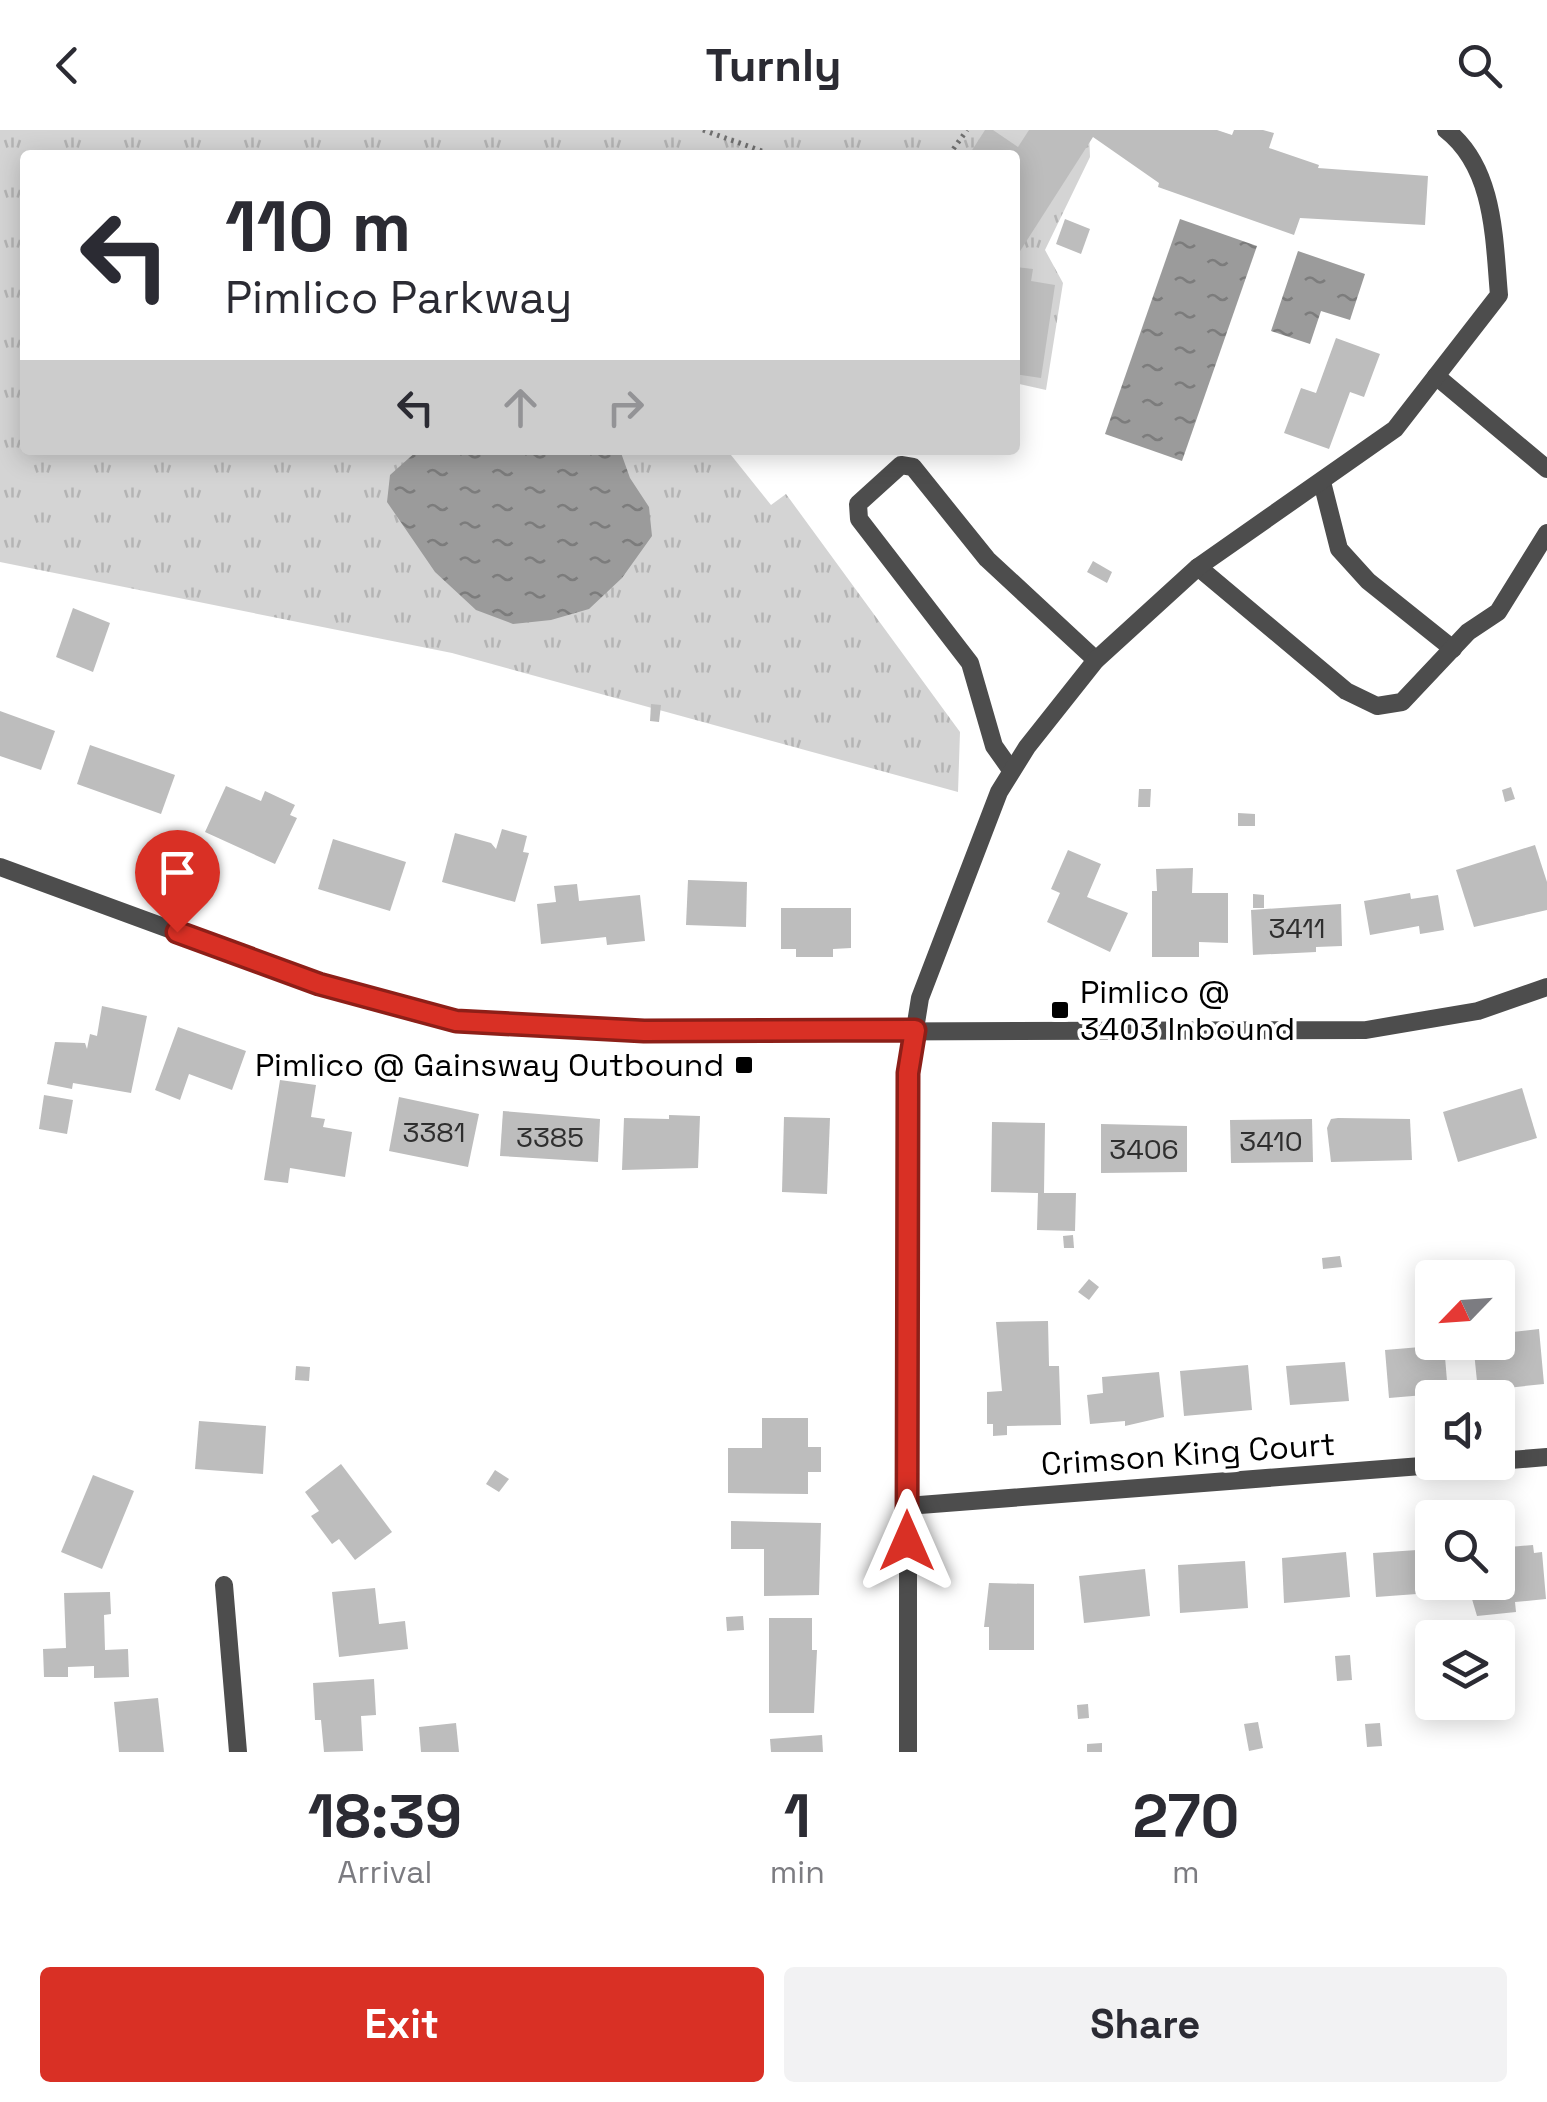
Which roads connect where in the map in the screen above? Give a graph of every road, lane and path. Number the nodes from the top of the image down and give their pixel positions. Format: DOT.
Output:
graph roads {
  1 [pos="703,130"];
  2 [pos="1431,130"];
  3 [pos="1452,134"];
  4 [pos="759,150"];
  5 [pos="1436,376"];
  6 [pos="1547,468"];
  7 [pos="1322,482"];
  8 [pos="1547,533"];
  9 [pos="1198,567"];
  10 [pos="1452,649"];
  11 [pos="1096,660"];
  12 [pos="1012,770"];
  13 [pos="0,867"];
  14 [pos="1547,987"];
  15 [pos="915,1030"];
  16 [pos="1547,1457"];
  17 [pos="1515,1459"];
  18 [pos="1415,1467"];
  19 [pos="907,1506"];
  20 [pos="224,1585"];
  21 [pos="238,1752"];
  22 [pos="908,1752"];
  1 -- 4 [label="path"];
  2 -- 3 [label="street"];
  3 -- 5 [label="street"];
  5 -- 6 [label="street"];
  5 -- 7 [label="street"];
  7 -- 9 [label="street"];
  7 -- 10 [label="street"];
  8 -- 10 [label="street"];
  9 -- 10 [label="street"];
  9 -- 11 [label="street"];
  11 -- 12 [label="street"];
  11 -- 12 [label="street"];
  12 -- 15 [label="street"];
  13 -- 15 [label="street"];
  14 -- 15 [label="street"];
  15 -- 19 [label="street"];
  16 -- 17 [label="street"];
  18 -- 19 [label="street, Crimson King Court"];
  19 -- 22 [label="street"];
  20 -- 21 [label="street"];
}
